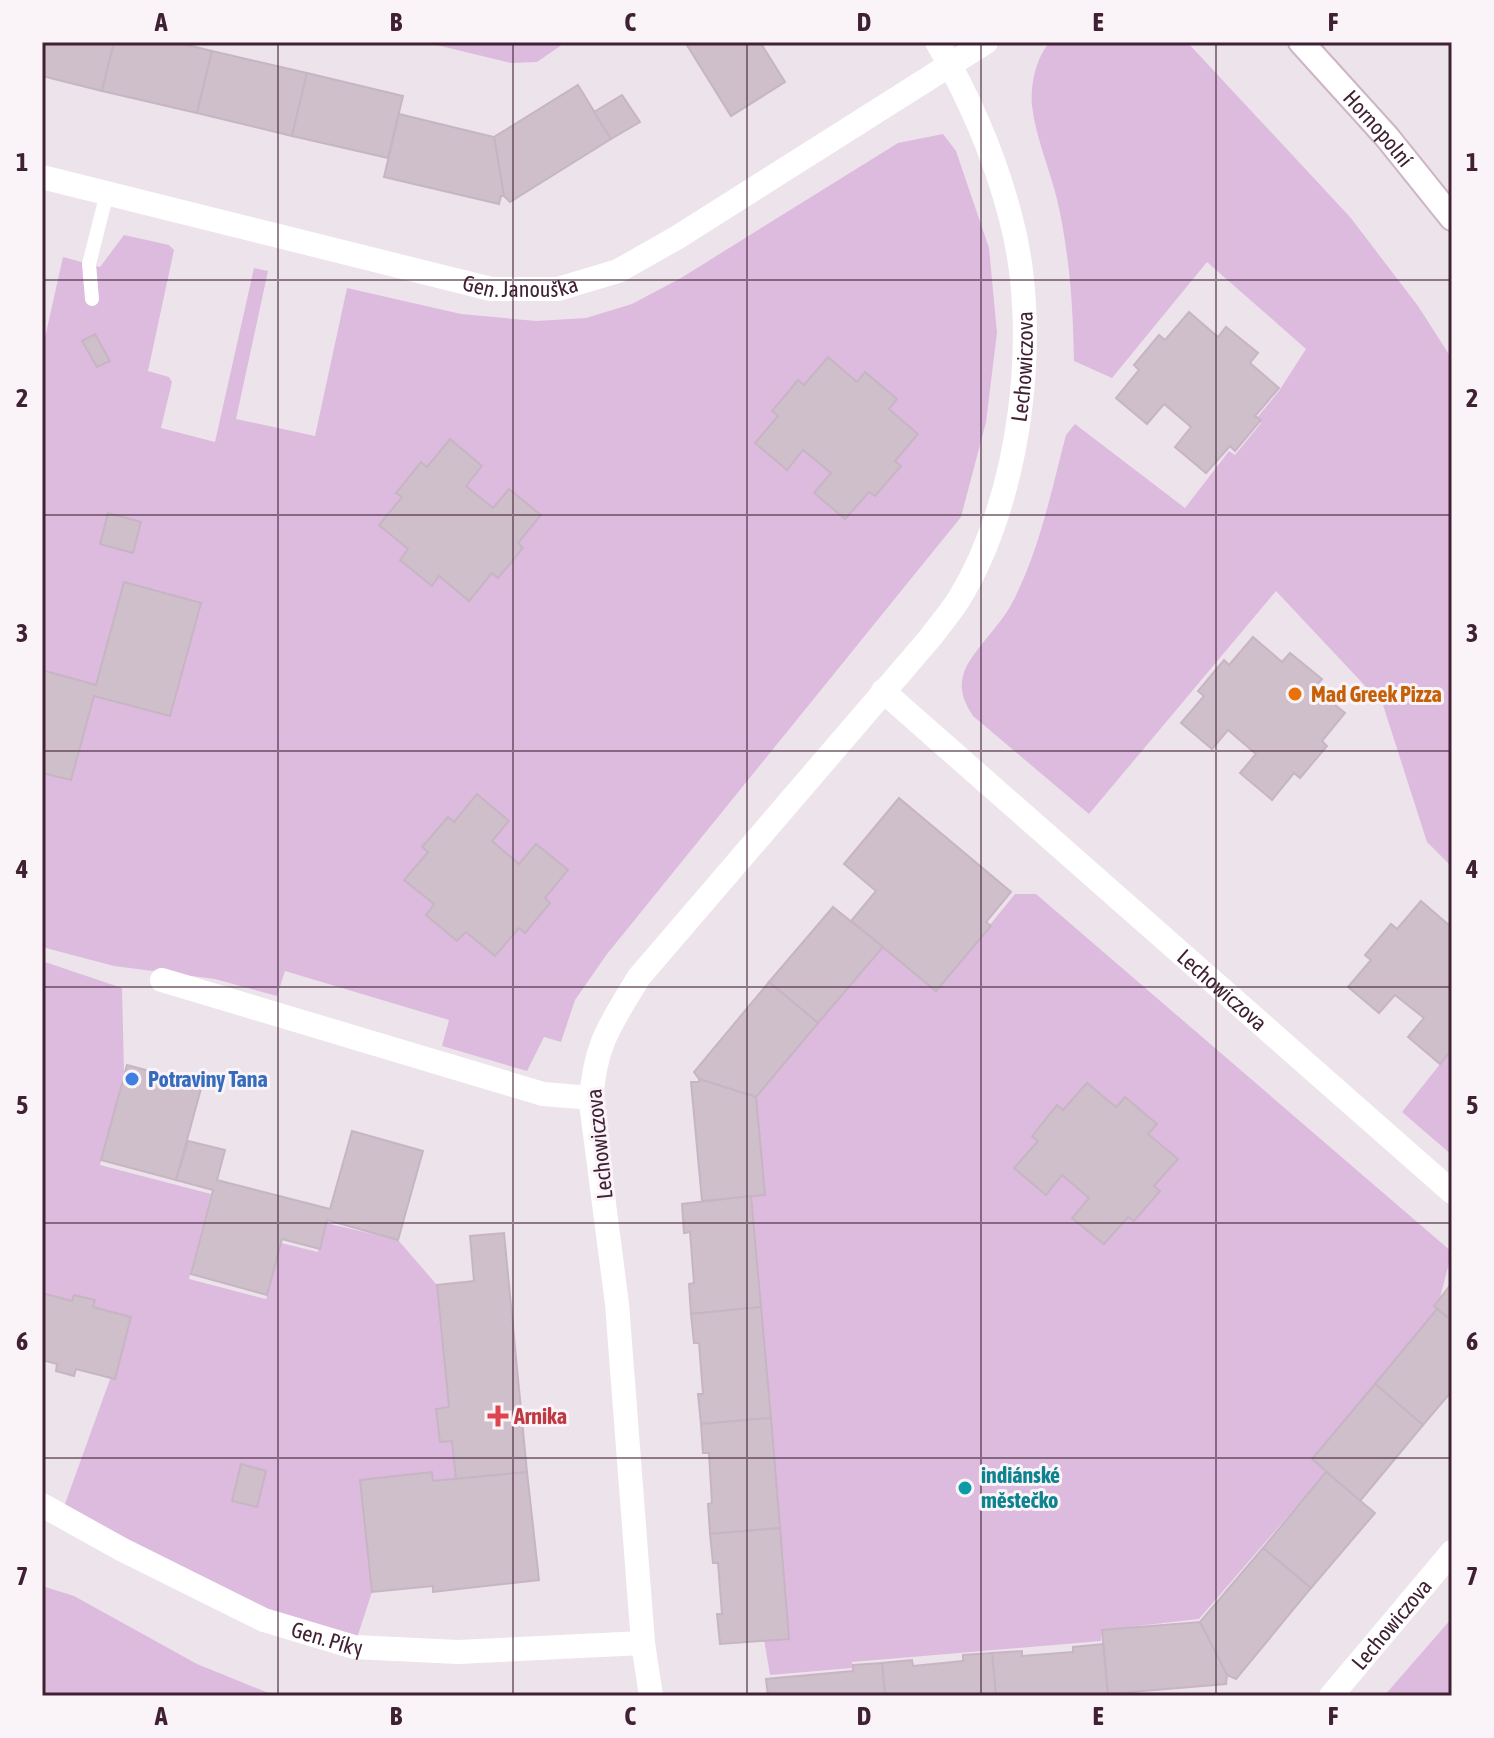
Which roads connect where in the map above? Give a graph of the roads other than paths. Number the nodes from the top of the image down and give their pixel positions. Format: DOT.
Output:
graph roads {
  1 [pos="937,42"];
  2 [pos="986,42"];
  3 [pos="1301,42"];
  4 [pos="951,65"];
  5 [pos="42,177"];
  6 [pos="107,193"];
  7 [pos="1452,218"];
  8 [pos="92,299"];
  9 [pos="883,691"];
  10 [pos="162,980"];
  11 [pos="592,1098"];
  12 [pos="1452,1192"];
  13 [pos="42,1505"];
  14 [pos="1452,1552"];
  15 [pos="643,1643"];
  16 [pos="651,1696"];
  17 [pos="1331,1696"];
  1 -- 4 [label="street, Lechowiczova"];
  2 -- 4 [label="street, Gen. Janouška"];
  3 -- 7 [label="street, Hornopolní"];
  4 -- 6 [label="street, Gen. Janouška"];
  4 -- 9 [label="street, Lechowiczova"];
  5 -- 6 [label="street, Gen. Janouška"];
  6 -- 8 [label="lane"];
  9 -- 11 [label="street, Lechowiczova"];
  9 -- 12 [label="street, Lechowiczova"];
  10 -- 11 [label="street"];
  11 -- 15 [label="street, Lechowiczova"];
  13 -- 15 [label="street, Gen. Píky"];
  14 -- 17 [label="street, Lechowiczova"];
  15 -- 16 [label="street, Lechowiczova"];
}
